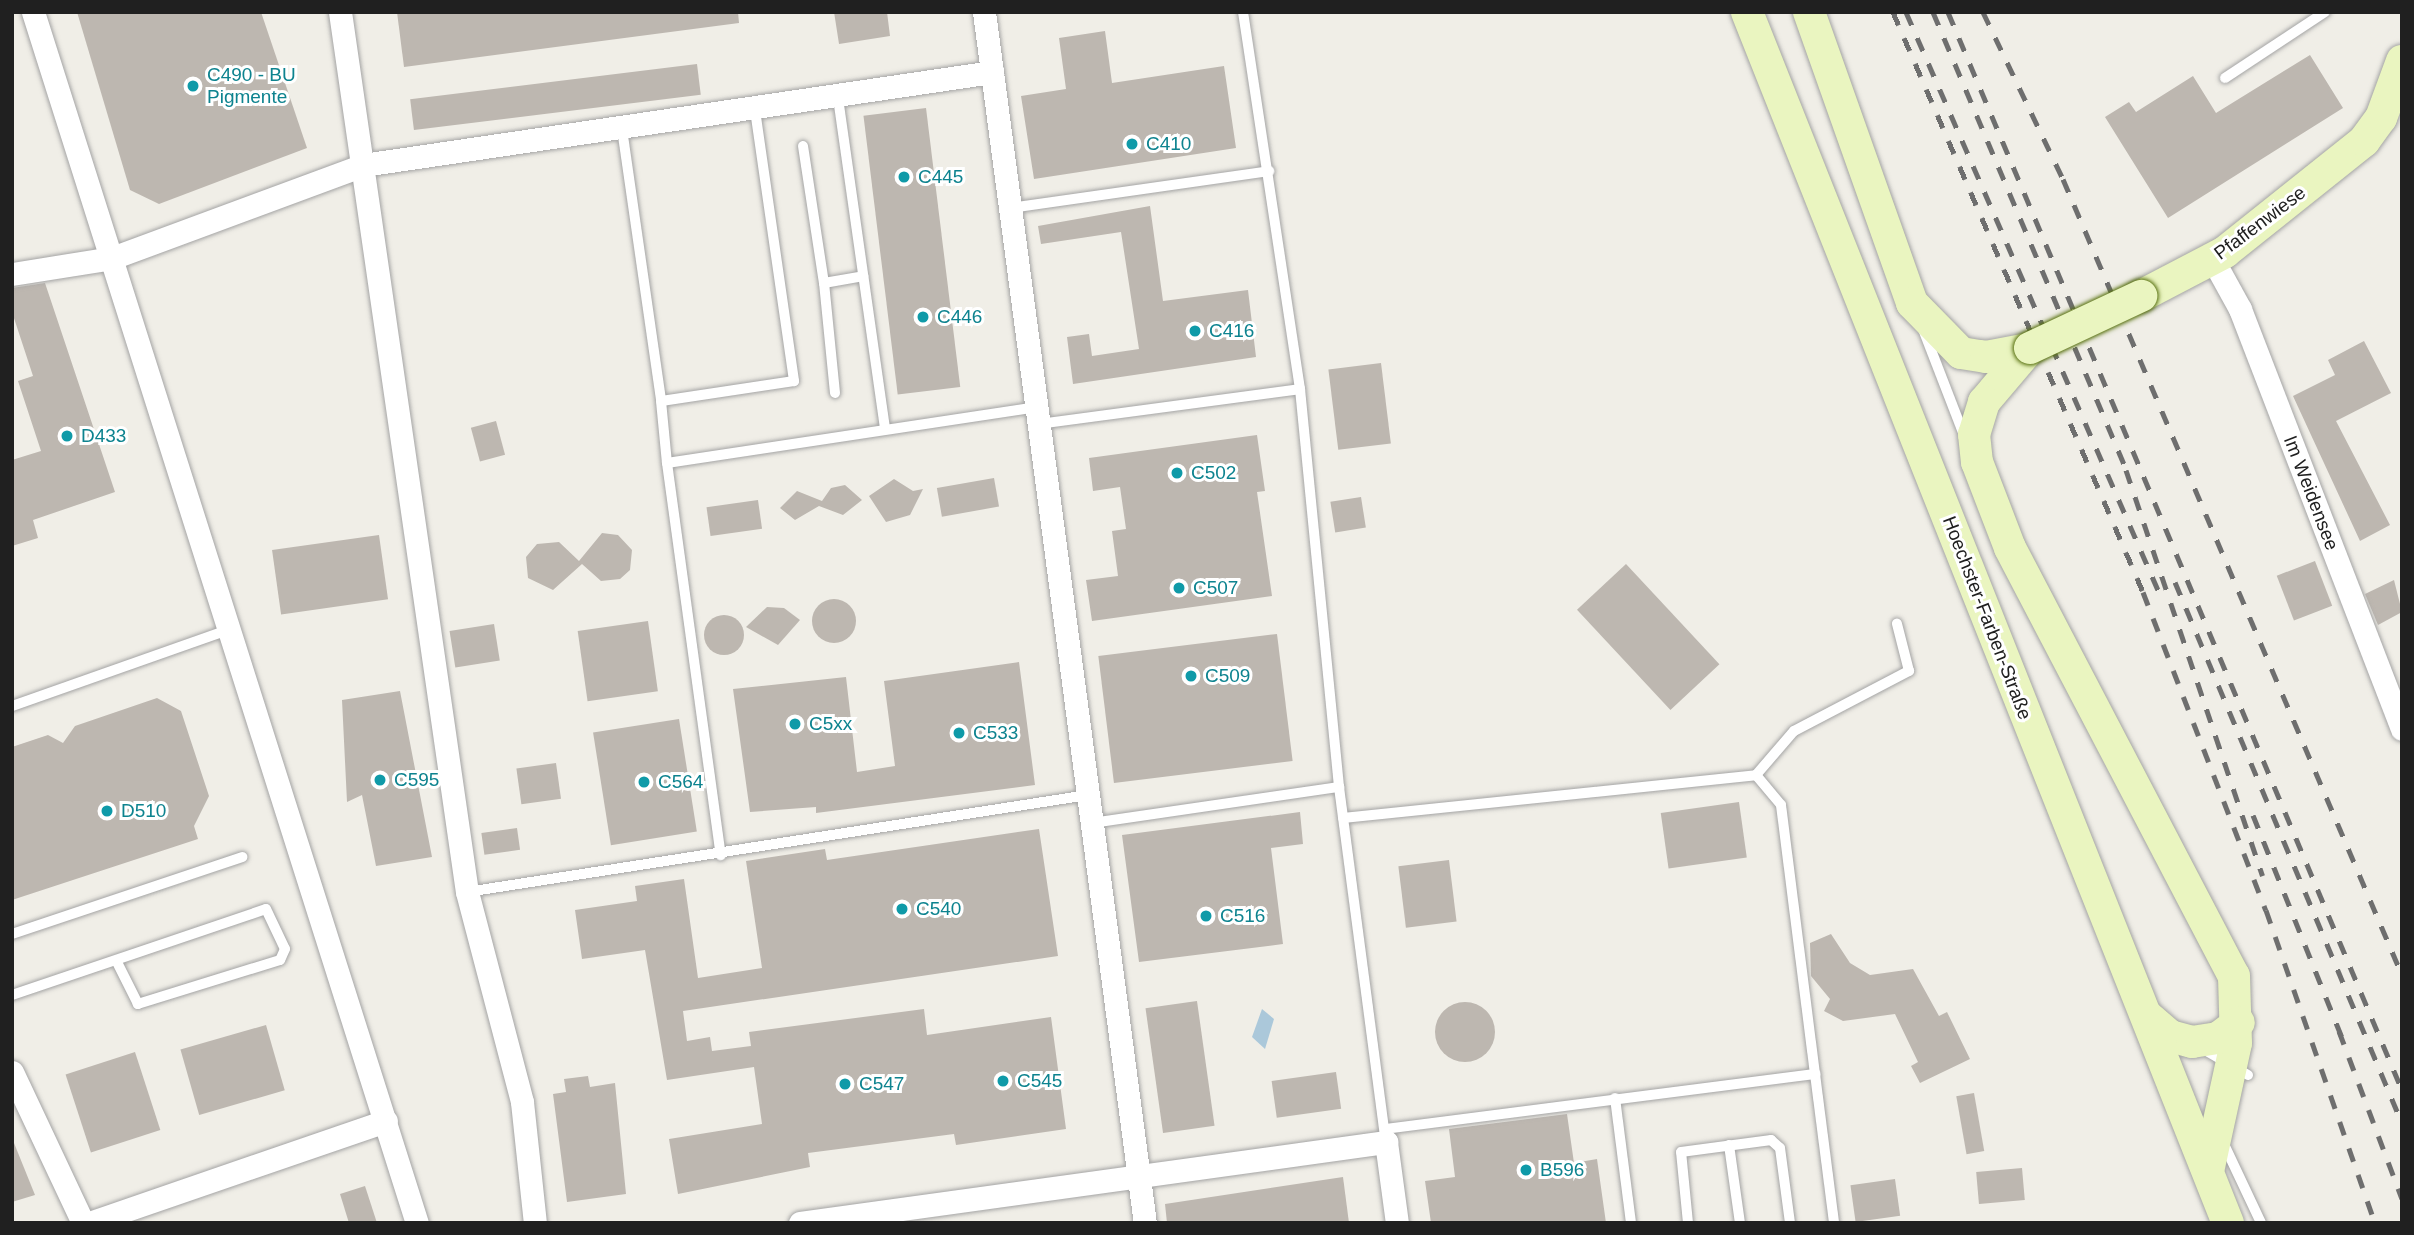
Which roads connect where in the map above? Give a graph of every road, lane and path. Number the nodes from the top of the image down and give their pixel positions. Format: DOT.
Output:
graph roads {
  1 [pos="33,12"];
  2 [pos="340,12"];
  3 [pos="984,12"];
  4 [pos="1243,12"];
  5 [pos="1747,12"];
  6 [pos="1809,12"];
  7 [pos="2325,12"];
  8 [pos="2402,61"];
  9 [pos="992,72"];
  10 [pos="2225,78"];
  11 [pos="838,98"];
  12 [pos="755,110"];
  13 [pos="622,129"];
  14 [pos="803,146"];
  15 [pos="363,165"];
  16 [pos="1269,171"];
  17 [pos="1010,208"];
  18 [pos="112,258"];
  19 [pos="2213,260"];
  20 [pos="12,274"];
  21 [pos="863,276"];
  22 [pos="824,283"];
  23 [pos="1912,303"];
  24 [pos="2001,363"];
  25 [pos="1300,389"];
  26 [pos="835,393"];
  27 [pos="661,401"];
  28 [pos="1038,416"];
  29 [pos="885,429"];
  30 [pos="667,463"];
  31 [pos="1982,480"];
  32 [pos="1897,624"];
  33 [pos="232,628"];
  34 [pos="12,706"];
  35 [pos="2402,729"];
  36 [pos="1756,775"];
  37 [pos="1339,787"];
  38 [pos="1088,795"];
  39 [pos="1343,818"];
  40 [pos="1091,823"];
  41 [pos="721,855"];
  42 [pos="242,856"];
  43 [pos="467,892"];
  44 [pos="12,934"];
  45 [pos="117,962"];
  46 [pos="12,995"];
  47 [pos="2143,1012"];
  48 [pos="2239,1021"];
  49 [pos="2192,1042"];
  50 [pos="2239,1069"];
  51 [pos="12,1072"];
  52 [pos="1815,1074"];
  53 [pos="1615,1098"];
  54 [pos="2183,1106"];
  55 [pos="20,1108"];
  56 [pos="386,1121"];
  57 [pos="2213,1129"];
  58 [pos="1385,1135"];
  59 [pos="1729,1145"];
  60 [pos="2209,1175"];
  61 [pos="1139,1177"];
  62 [pos="931,1214"];
  63 [pos="83,1223"];
  64 [pos="89,1223"];
  65 [pos="417,1223"];
  66 [pos="536,1223"];
  67 [pos="800,1223"];
  68 [pos="1145,1223"];
  69 [pos="1396,1223"];
  70 [pos="1631,1223"];
  71 [pos="1688,1223"];
  72 [pos="1740,1223"];
  73 [pos="1790,1223"];
  74 [pos="1834,1223"];
  75 [pos="2228,1223"];
  76 [pos="2261,1223"];
  1 -- 18 [label="street"];
  2 -- 15 [label="street"];
  3 -- 9 [label="street"];
  4 -- 16 [label="lane"];
  5 -- 47 [label="main road, Hoechster-Farben-Straße"];
  6 -- 23 [label="main road"];
  7 -- 10 [label="lane"];
  8 -- 19 [label="main road, Pfaffenwiese"];
  9 -- 11 [label="street"];
  9 -- 17 [label="street"];
  11 -- 12 [label="street"];
  11 -- 21 [label="lane"];
  12 -- 13 [label="street"];
  12 -- 27 [label="lane"];
  13 -- 15 [label="street"];
  13 -- 27 [label="lane"];
  14 -- 22 [label="lane"];
  15 -- 18 [label="street"];
  15 -- 43 [label="street"];
  16 -- 17 [label="lane"];
  16 -- 25 [label="lane"];
  17 -- 28 [label="street"];
  18 -- 20 [label="street"];
  18 -- 33 [label="street"];
  19 -- 24 [label="main road, Pfaffenwiese, bridge"];
  19 -- 35 [label="street, Im Weidensee"];
  21 -- 22 [label="lane"];
  21 -- 29 [label="lane"];
  22 -- 26 [label="lane"];
  23 -- 24 [label="main road"];
  23 -- 31 [label="lane"];
  24 -- 31 [label="main road"];
  25 -- 28 [label="lane"];
  25 -- 37 [label="lane"];
  27 -- 30 [label="lane"];
  28 -- 29 [label="lane"];
  28 -- 38 [label="street"];
  29 -- 30 [label="lane"];
  30 -- 41 [label="lane"];
  31 -- 48 [label="main road"];
  32 -- 36 [label="lane"];
  33 -- 34 [label="lane"];
  33 -- 56 [label="street"];
  36 -- 39 [label="lane"];
  36 -- 52 [label="lane"];
  37 -- 39 [label="lane"];
  37 -- 40 [label="lane"];
  38 -- 40 [label="street"];
  38 -- 41 [label="lane"];
  39 -- 58 [label="lane"];
  40 -- 61 [label="street"];
  41 -- 43 [label="lane"];
  42 -- 44 [label="lane"];
  43 -- 66 [label="street"];
  45 -- 45 [label="lane"];
  45 -- 46 [label="lane"];
  47 -- 49 [label="main road"];
  47 -- 54 [label="main road, Hoechster-Farben-Straße"];
  48 -- 49 [label="main road"];
  48 -- 50 [label="main road"];
  49 -- 50 [label="lane"];
  50 -- 57 [label="main road"];
  51 -- 55 [label="street"];
  52 -- 53 [label="lane"];
  52 -- 74 [label="lane"];
  53 -- 58 [label="lane"];
  53 -- 70 [label="lane"];
  54 -- 57 [label="lane"];
  54 -- 60 [label="main road, Hoechster-Farben-Straße"];
  55 -- 63 [label="street"];
  56 -- 64 [label="street"];
  56 -- 65 [label="street"];
  57 -- 60 [label="main road"];
  57 -- 76 [label="lane"];
  58 -- 61 [label="street"];
  58 -- 69 [label="street"];
  59 -- 71 [label="lane"];
  59 -- 72 [label="lane"];
  59 -- 73 [label="lane"];
  60 -- 75 [label="main road, Hoechster-Farben-Straße"];
  61 -- 62 [label="street"];
  61 -- 68 [label="street"];
  62 -- 67 [label="street"];
}
